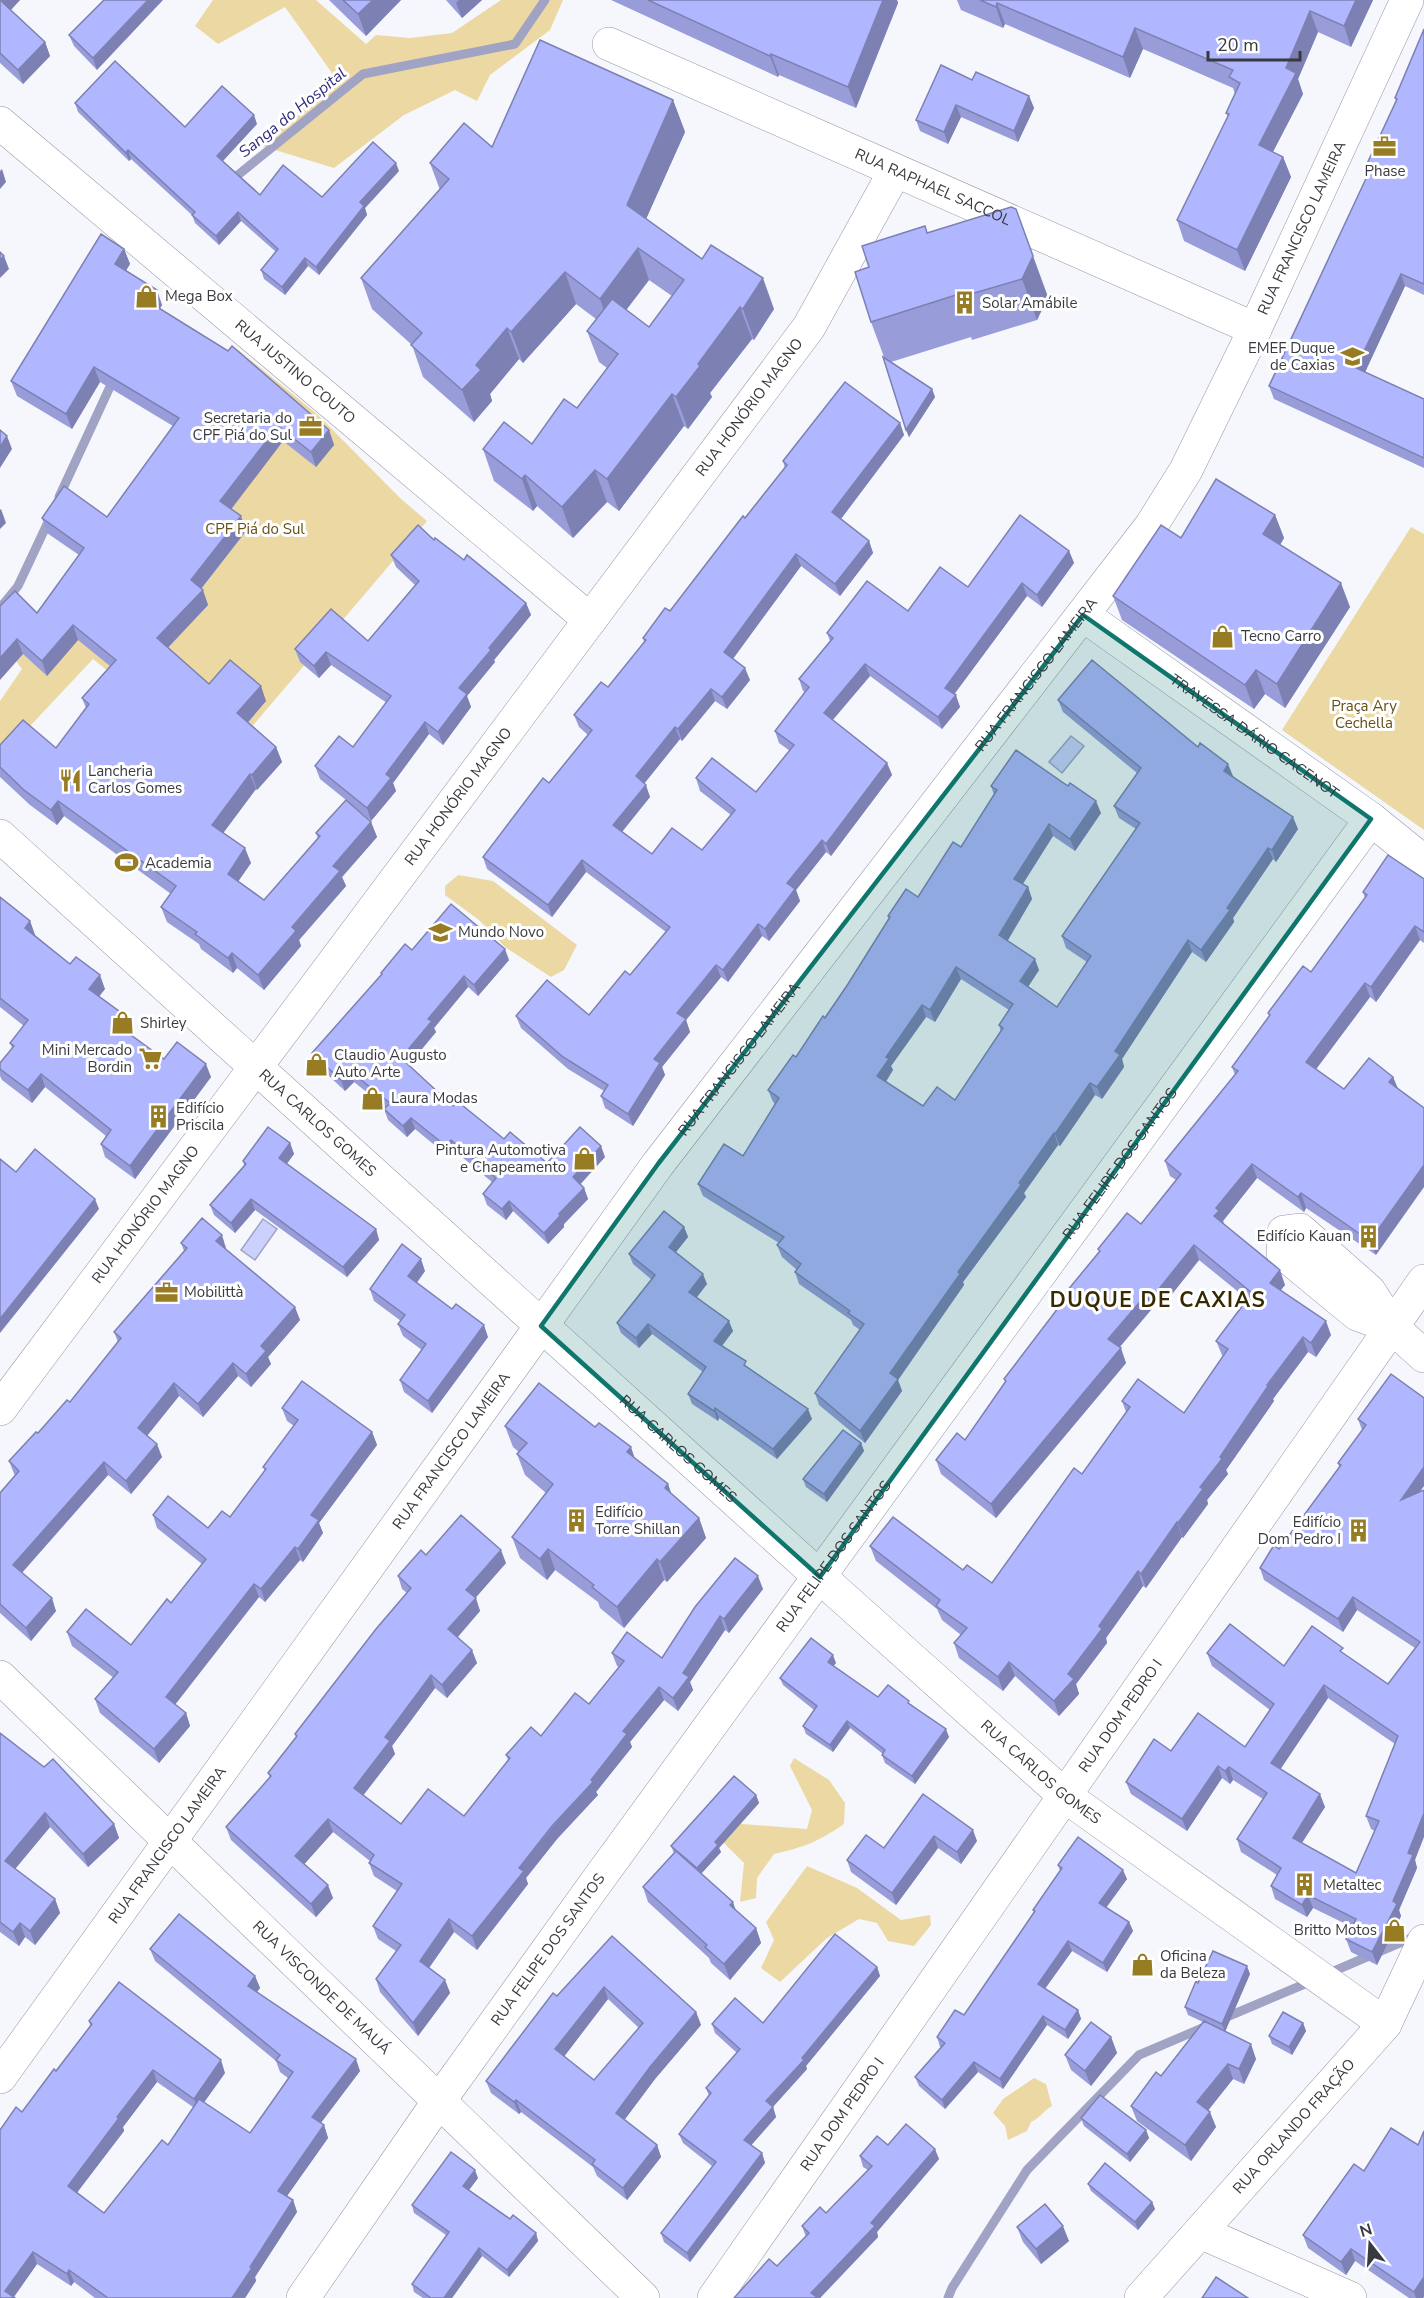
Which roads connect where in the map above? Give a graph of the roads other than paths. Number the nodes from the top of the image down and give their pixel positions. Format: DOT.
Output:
graph roads {
  1 [pos="1407,0"];
  2 [pos="609,44"];
  3 [pos="0,123"];
  4 [pos="895,171"];
  5 [pos="1255,329"];
  6 [pos="1083,615"];
  7 [pos="590,620"];
  8 [pos="1371,819"];
  9 [pos="0,836"];
  10 [pos="1424,862"];
  11 [pos="256,1067"];
  12 [pos="1424,1281"];
  13 [pos="542,1326"];
  14 [pos="1392,1327"];
  15 [pos="1424,1356"];
  16 [pos="0,1409"];
  17 [pos="820,1577"];
  18 [pos="0,1677"];
  19 [pos="1065,1796"];
  20 [pos="170,1841"];
  21 [pos="1424,1941"];
  22 [pos="1385,2024"];
  23 [pos="0,2077"];
  24 [pos="439,2101"];
  25 [pos="1200,2232"];
  26 [pos="303,2298"];
  27 [pos="643,2298"];
  28 [pos="714,2298"];
  29 [pos="1141,2298"];
  30 [pos="1350,2298"];
  1 -- 5 [label="street, RUA FRANCISCO LAMEIRA"];
  2 -- 4 [label="street, RUA RAPHAEL SACCOL"];
  3 -- 7 [label="street, RUA JUSTINO COUTO"];
  4 -- 5 [label="street, RUA RAPHAEL SACCOL"];
  4 -- 7 [label="street, RUA HONÓRIO MAGNO"];
  5 -- 6 [label="street, RUA FRANCISCO LAMEIRA"];
  6 -- 8 [label="street, TRAVESSA DÁRIO CACENOT"];
  6 -- 13 [label="street, RUA FRANCISCO LAMEIRA"];
  7 -- 11 [label="street, RUA HONÓRIO MAGNO"];
  8 -- 10 [label="street, TRAVESSA DÁRIO CACENOT"];
  8 -- 17 [label="street, RUA FELIPE DOS SANTOS"];
  9 -- 11 [label="street, RUA CARLOS GOMES"];
  11 -- 13 [label="street, RUA CARLOS GOMES"];
  11 -- 16 [label="street, RUA HONÓRIO MAGNO"];
  12 -- 14 [label="street, RUA DOM PEDRO I"];
  13 -- 17 [label="street, RUA CARLOS GOMES"];
  13 -- 20 [label="street, RUA FRANCISCO LAMEIRA"];
  14 -- 15 [label="street"];
  14 -- 19 [label="street, RUA DOM PEDRO I"];
  17 -- 19 [label="street, RUA CARLOS GOMES"];
  17 -- 24 [label="street, RUA FELIPE DOS SANTOS"];
  18 -- 20 [label="street, RUA VISCONDE DE MAUÁ"];
  19 -- 22 [label="street, RUA CARLOS GOMES"];
  19 -- 28 [label="street, RUA DOM PEDRO I"];
  20 -- 23 [label="street, RUA FRANCISCO LAMEIRA"];
  20 -- 24 [label="street, RUA VISCONDE DE MAUÁ"];
  21 -- 22 [label="street, RUA ORLANDO FRAÇÃO"];
  22 -- 25 [label="street, RUA ORLANDO FRAÇÃO"];
  24 -- 26 [label="street, RUA FELIPE DOS SANTOS"];
  24 -- 27 [label="street, RUA VISCONDE DE MAUÁ"];
  25 -- 29 [label="street, RUA ORLANDO FRAÇÃO"];
  25 -- 30 [label="street"];
}
